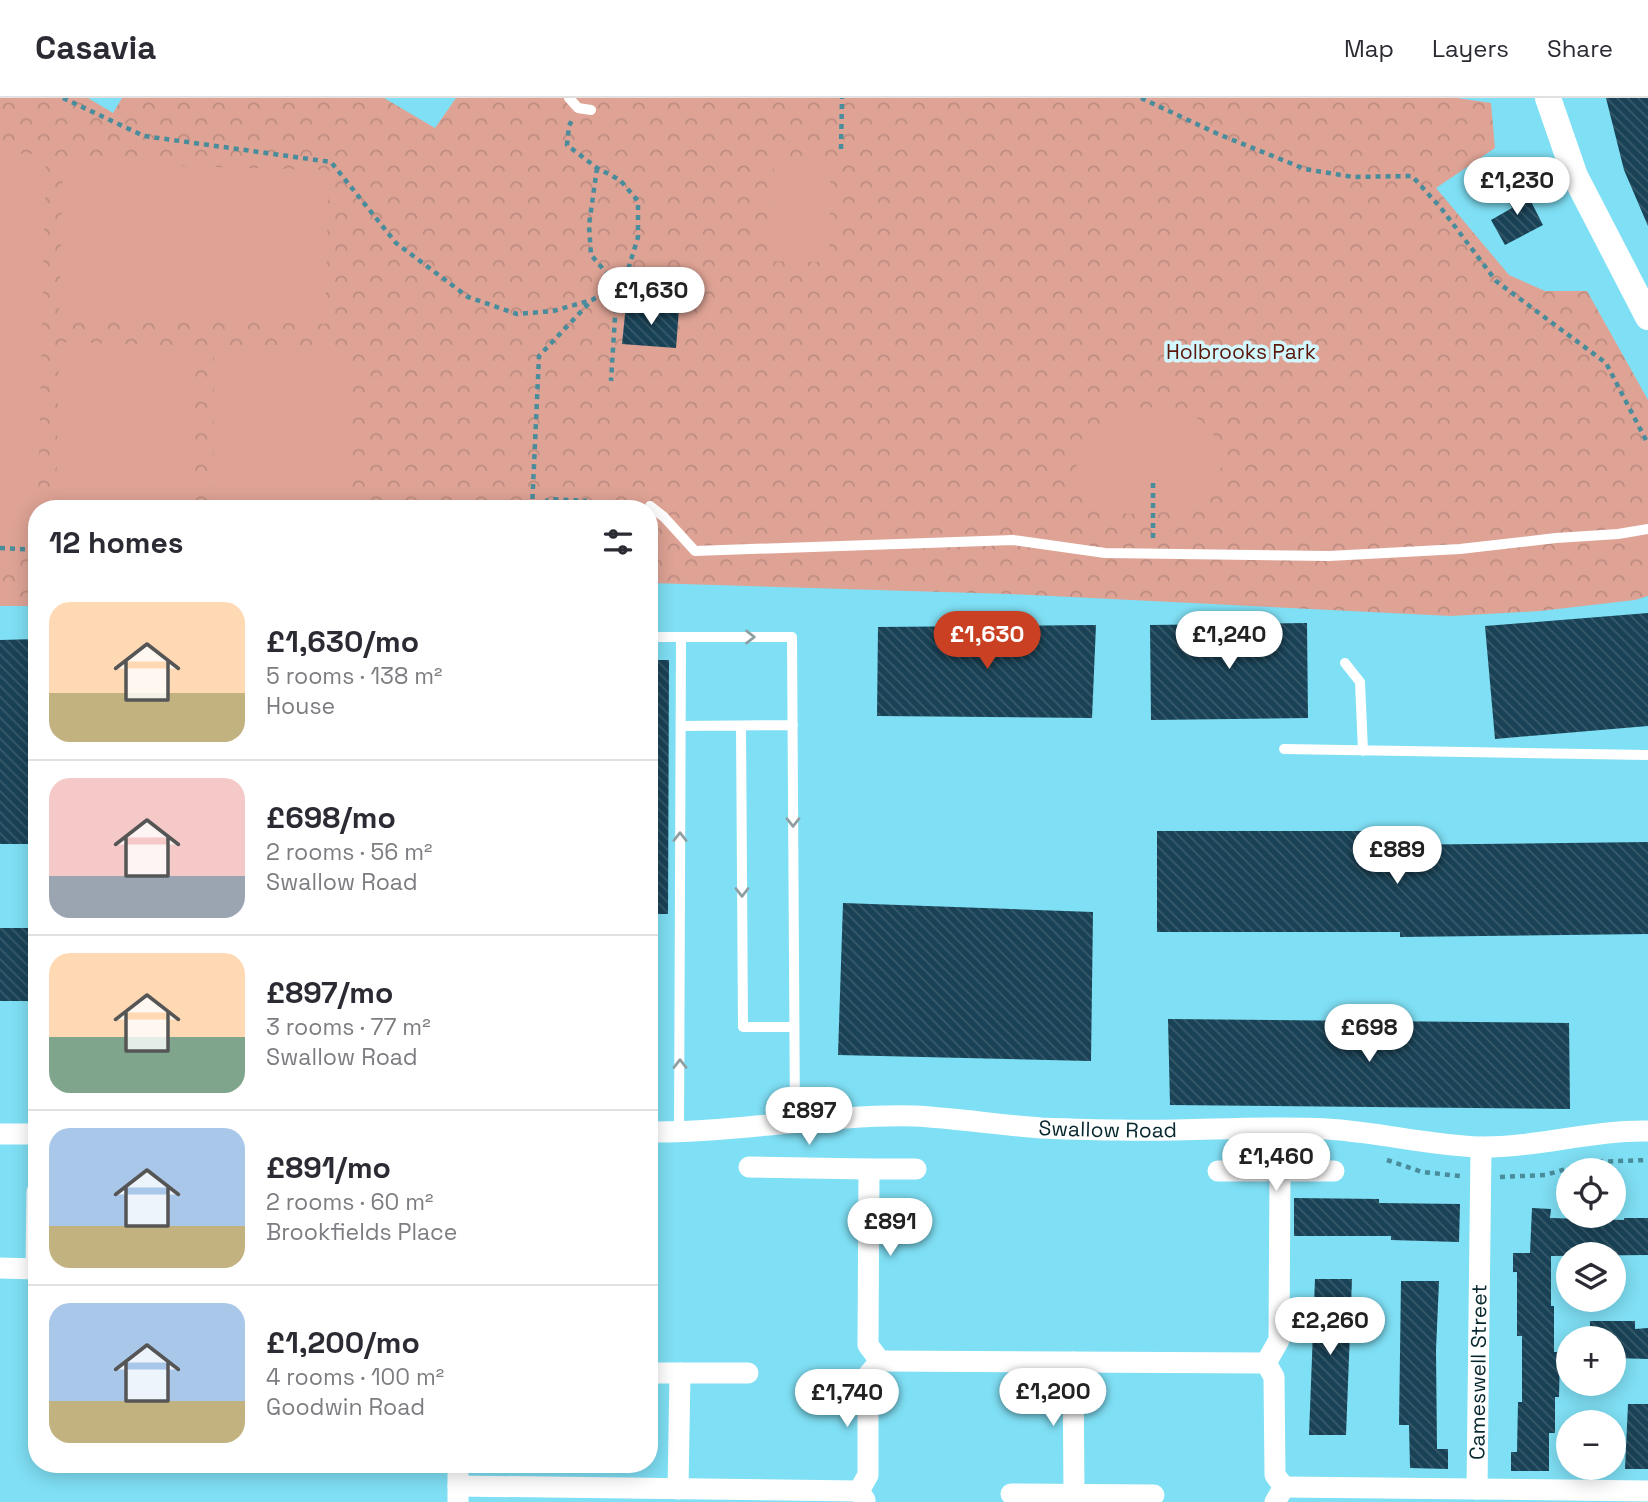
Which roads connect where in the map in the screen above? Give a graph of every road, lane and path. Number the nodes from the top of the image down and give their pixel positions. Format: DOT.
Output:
graph roads {
  1 [pos="63,98"];
  2 [pos="569,98"];
  3 [pos="842,98"];
  4 [pos="1141,98"];
  5 [pos="1548,98"];
  6 [pos="578,108"];
  7 [pos="591,110"];
  8 [pos="841,149"];
  9 [pos="597,167"];
  10 [pos="617,285"];
  11 [pos="592,300"];
  12 [pos="1648,317"];
  13 [pos="611,381"];
  14 [pos="1648,444"];
  15 [pos="1153,478"];
  16 [pos="532,500"];
  17 [pos="548,500"];
  18 [pos="568,500"];
  19 [pos="658,512"];
  20 [pos="1648,528"];
  21 [pos="0,548"];
  22 [pos="28,550"];
  23 [pos="1153,553"];
  24 [pos="658,637"];
  25 [pos="681,637"];
  26 [pos="1345,663"];
  27 [pos="793,725"];
  28 [pos="681,726"];
  29 [pos="741,726"];
  30 [pos="1284,749"];
  31 [pos="1363,751"];
  32 [pos="1648,755"];
  33 [pos="794,1027"];
  34 [pos="795,1122"];
  35 [pos="1648,1131"];
  36 [pos="658,1132"];
  37 [pos="679,1132"];
  38 [pos="0,1134"];
  39 [pos="28,1134"];
  40 [pos="1481,1147"];
  41 [pos="1648,1160"];
  42 [pos="749,1167"];
  43 [pos="869,1168"];
  44 [pos="916,1168"];
  45 [pos="1217,1171"];
  46 [pos="1334,1171"];
  47 [pos="1280,1172"];
  48 [pos="1481,1178"];
  49 [pos="0,1268"];
  50 [pos="28,1269"];
  51 [pos="880,1361"];
  52 [pos="1073,1362"];
  53 [pos="1266,1363"];
  54 [pos="658,1373"];
  55 [pos="680,1373"];
  56 [pos="748,1373"];
  57 [pos="458,1484"];
  58 [pos="678,1489"];
  59 [pos="1477,1489"];
  60 [pos="1648,1491"];
  61 [pos="1011,1494"];
  62 [pos="1074,1494"];
  63 [pos="1154,1495"];
  64 [pos="1280,1495"];
  65 [pos="862,1496"];
  1 -- 11 [label="path"];
  2 -- 6 [label="lane"];
  3 -- 8 [label="path"];
  4 -- 14 [label="path"];
  5 -- 12 [label="street"];
  6 -- 7 [label="lane"];
  6 -- 9 [label="path"];
  9 -- 10 [label="path"];
  9 -- 10 [label="path"];
  10 -- 11 [label="path"];
  10 -- 13 [label="path"];
  11 -- 16 [label="path"];
  15 -- 23 [label="path"];
  17 -- 18 [label="path"];
  19 -- 23 [label="lane"];
  20 -- 23 [label="lane"];
  21 -- 22 [label="path"];
  24 -- 25 [label="lane"];
  25 -- 27 [label="lane, one-way"];
  25 -- 28 [label="lane"];
  26 -- 31 [label="lane"];
  27 -- 29 [label="lane"];
  27 -- 33 [label="lane, one-way"];
  28 -- 29 [label="lane"];
  37 -- 28 [label="lane, one-way"];
  29 -- 33 [label="lane, one-way"];
  30 -- 31 [label="lane"];
  31 -- 32 [label="lane"];
  33 -- 34 [label="lane"];
  34 -- 37 [label="street, Swallow Road"];
  34 -- 40 [label="street, Swallow Road"];
  35 -- 40 [label="street, Swallow Road"];
  36 -- 37 [label="street, Swallow Road"];
  38 -- 39 [label="street"];
  40 -- 48 [label="street, Cameswell Street"];
  41 -- 48 [label="path"];
  42 -- 43 [label="street"];
  43 -- 44 [label="street"];
  43 -- 51 [label="street"];
  45 -- 47 [label="street"];
  46 -- 47 [label="street"];
  47 -- 53 [label="street"];
  48 -- 59 [label="street, Cameswell Street"];
  49 -- 50 [label="street"];
  51 -- 52 [label="street"];
  51 -- 65 [label="street"];
  52 -- 53 [label="street"];
  52 -- 62 [label="street"];
  53 -- 64 [label="street"];
  54 -- 55 [label="street"];
  55 -- 56 [label="street"];
  55 -- 58 [label="street"];
  57 -- 58 [label="street"];
  58 -- 65 [label="street"];
  59 -- 60 [label="street"];
  59 -- 64 [label="street, Cameswell Street"];
  61 -- 62 [label="street"];
  62 -- 63 [label="street"];
}
